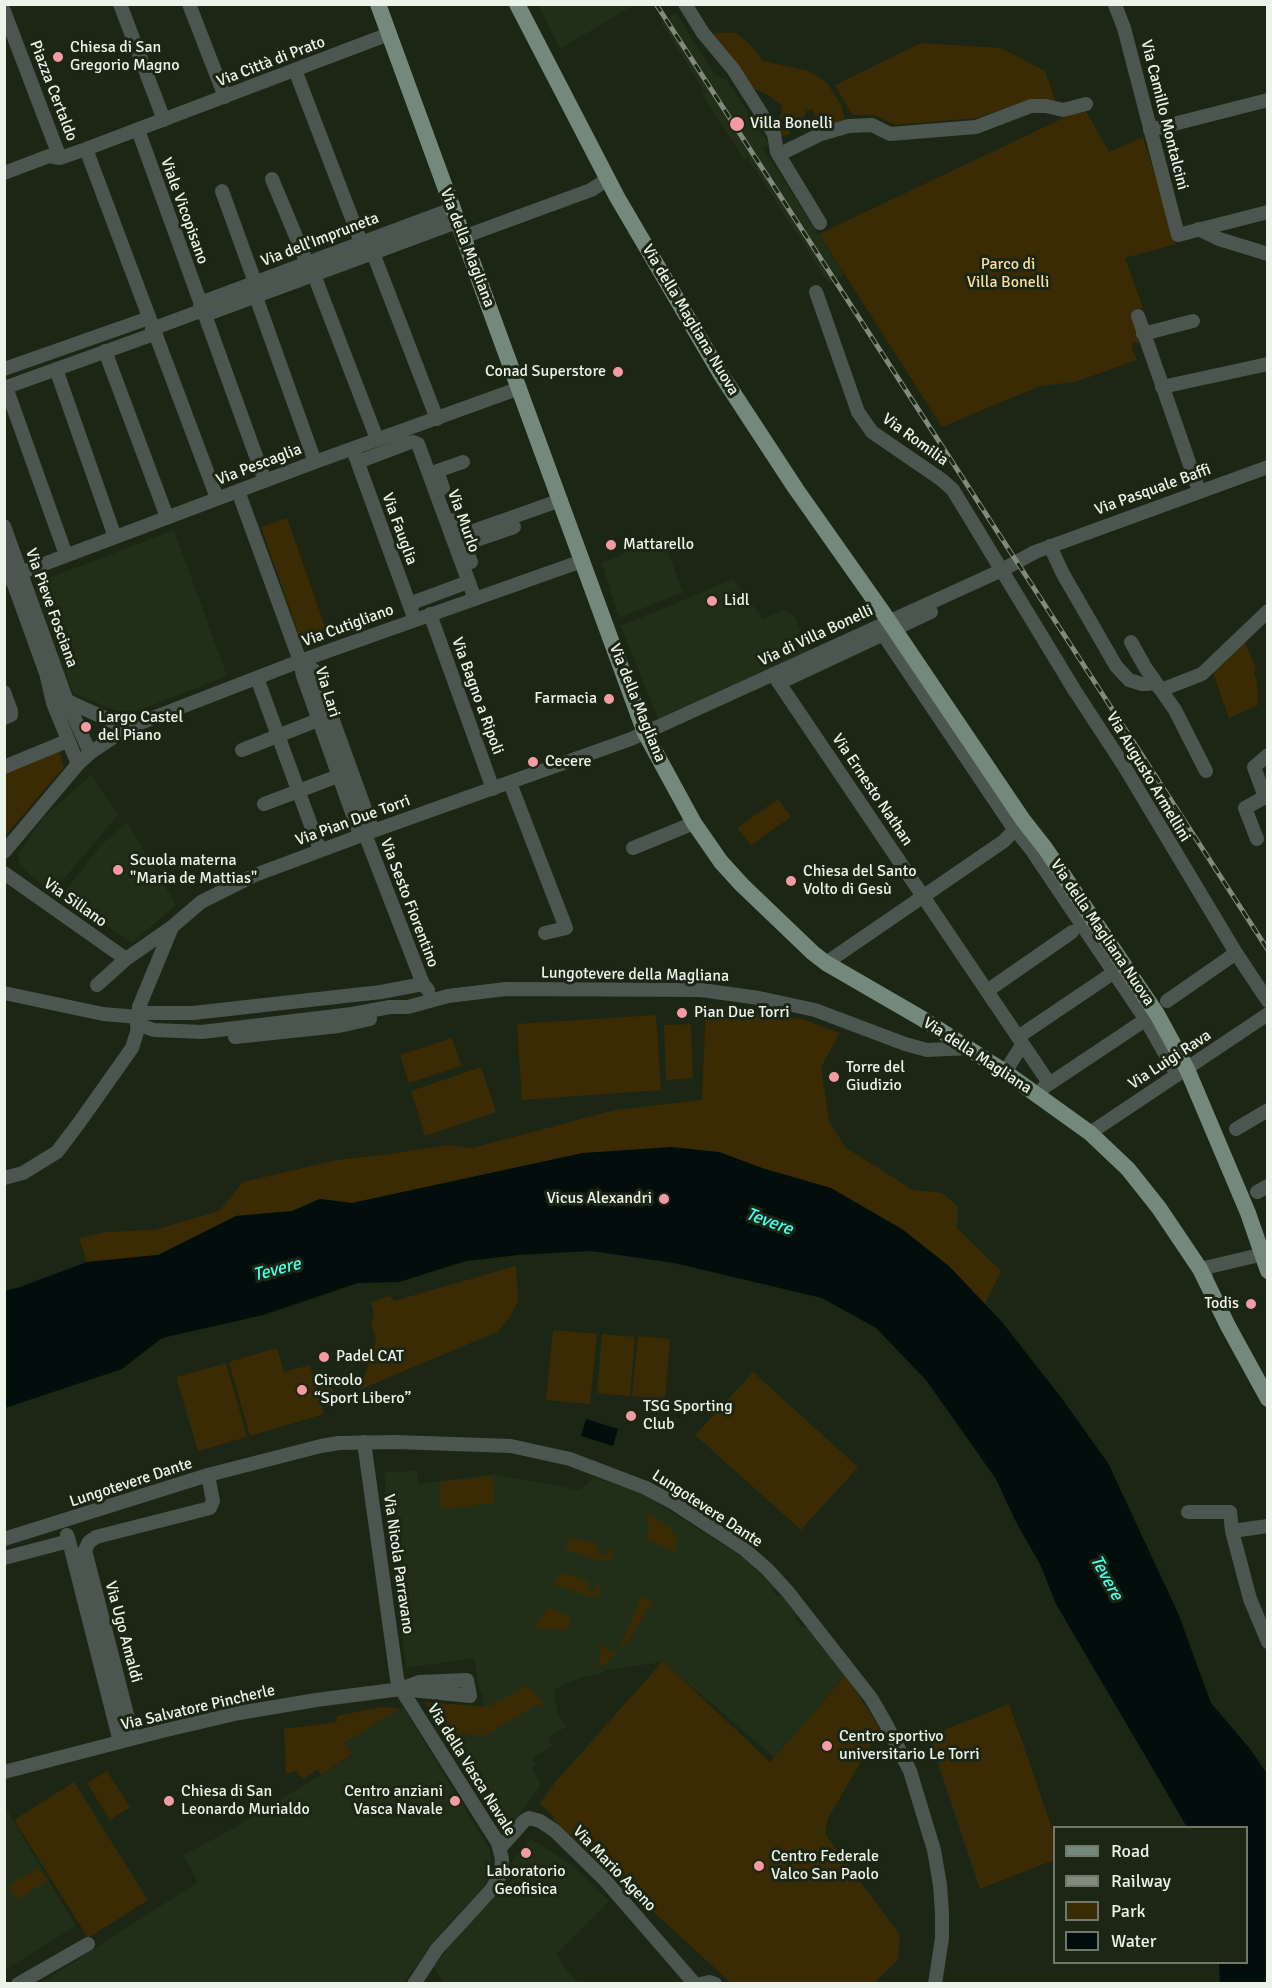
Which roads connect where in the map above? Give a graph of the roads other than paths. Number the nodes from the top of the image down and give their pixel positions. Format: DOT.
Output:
graph roads {
  1 [pos="120,4"];
  2 [pos="189,4"];
  3 [pos="378,4"];
  4 [pos="517,4"];
  5 [pos="686,4"];
  6 [pos="1115,5"];
  7 [pos="4,11"];
  8 [pos="389,34"];
  9 [pos="295,70"];
  10 [pos="225,97"];
  11 [pos="1268,100"];
  12 [pos="1086,104"];
  13 [pos="164,120"];
  14 [pos="138,130"];
  15 [pos="1150,130"];
  16 [pos="789,148"];
  17 [pos="86,149"];
  18 [pos="60,158"];
  19 [pos="4,173"];
  20 [pos="608,178"];
  21 [pos="272,179"];
  22 [pos="4,182"];
  23 [pos="222,191"];
  24 [pos="1268,212"];
  25 [pos="458,223"];
  26 [pos="820,223"];
  27 [pos="1198,229"];
  28 [pos="361,242"];
  29 [pos="373,253"];
  30 [pos="1268,254"];
  31 [pos="307,262"];
  32 [pos="314,275"];
  33 [pos="255,282"];
  34 [pos="816,292"];
  35 [pos="256,297"];
  36 [pos="203,309"];
  37 [pos="1138,316"];
  38 [pos="1193,321"];
  39 [pos="152,327"];
  40 [pos="1143,334"];
  41 [pos="105,351"];
  42 [pos="1268,364"];
  43 [pos="4,369"];
  44 [pos="56,369"];
  45 [pos="5,387"];
  46 [pos="1162,387"];
  47 [pos="520,388"];
  48 [pos="437,419"];
  49 [pos="377,439"];
  50 [pos="356,455"];
  51 [pos="315,462"];
  52 [pos="463,462"];
  53 [pos="1268,467"];
  54 [pos="265,481"];
  55 [pos="238,491"];
  56 [pos="1199,491"];
  57 [pos="218,498"];
  58 [pos="562,504"];
  59 [pos="167,517"];
  60 [pos="4,526"];
  61 [pos="115,537"];
  62 [pos="1050,546"];
  63 [pos="66,555"];
  64 [pos="4,557"];
  65 [pos="582,561"];
  66 [pos="1000,571"];
  67 [pos="10,575"];
  68 [pos="474,589"];
  69 [pos="409,604"];
  70 [pos="1268,611"];
  71 [pos="430,614"];
  72 [pos="415,620"];
  73 [pos="888,628"];
  74 [pos="1131,642"];
  75 [pos="300,661"];
  76 [pos="257,678"];
  77 [pos="776,679"];
  78 [pos="1155,686"];
  79 [pos="4,692"];
  80 [pos="60,702"];
  81 [pos="4,718"];
  82 [pos="318,720"];
  83 [pos="127,728"];
  84 [pos="645,733"];
  85 [pos="278,736"];
  86 [pos="68,741"];
  87 [pos="242,750"];
  88 [pos="90,753"];
  89 [pos="1268,755"];
  90 [pos="78,764"];
  91 [pos="4,767"];
  92 [pos="1206,771"];
  93 [pos="338,776"];
  94 [pos="510,783"];
  95 [pos="493,789"];
  96 [pos="298,791"];
  97 [pos="1266,796"];
  98 [pos="264,804"];
  99 [pos="694,823"];
  100 [pos="1019,825"];
  101 [pos="366,833"];
  102 [pos="1257,838"];
  103 [pos="633,848"];
  104 [pos="320,850"];
  105 [pos="4,852"];
  106 [pos="4,873"];
  107 [pos="923,895"];
  108 [pos="172,927"];
  109 [pos="1072,932"];
  110 [pos="545,933"];
  111 [pos="1236,953"];
  112 [pos="126,959"];
  113 [pos="826,963"];
  114 [pos="1107,977"];
  115 [pos="423,984"];
  116 [pos="97,985"];
  117 [pos="987,991"];
  118 [pos="4,993"];
  119 [pos="436,999"];
  120 [pos="1167,1001"];
  121 [pos="1268,1001"];
  122 [pos="1268,1014"];
  123 [pos="138,1018"];
  124 [pos="1139,1024"];
  125 [pos="1020,1041"];
  126 [pos="969,1048"];
  127 [pos="1005,1072"];
  128 [pos="1182,1072"];
  129 [pos="1049,1083"];
  130 [pos="1035,1094"];
  131 [pos="1268,1110"];
  132 [pos="1236,1129"];
  133 [pos="1090,1133"];
  134 [pos="4,1178"];
  135 [pos="1265,1253"];
  136 [pos="1200,1269"];
  137 [pos="1268,1271"];
  138 [pos="1268,1381"];
  139 [pos="1268,1399"];
  140 [pos="364,1442"];
  141 [pos="208,1475"];
  142 [pos="1188,1512"];
  143 [pos="64,1522"];
  144 [pos="1268,1526"];
  145 [pos="1233,1531"];
  146 [pos="96,1537"];
  147 [pos="4,1539"];
  148 [pos="69,1541"];
  149 [pos="4,1558"];
  150 [pos="1268,1642"];
  151 [pos="105,1652"];
  152 [pos="401,1689"];
  153 [pos="127,1740"];
  154 [pos="4,1772"];
  155 [pos="500,1848"];
  156 [pos="88,1944"];
  157 [pos="18,1983"];
  158 [pos="414,1983"];
  159 [pos="694,1983"];
  160 [pos="701,1983"];
  161 [pos="715,1983"];
  162 [pos="935,1983"];
  1 -- 13 [label="street"];
  2 -- 10 [label="street"];
  3 -- 8 [label="main road, Via della Magliana"];
  4 -- 20 [label="main road, Via della Magliana Nuova"];
  5 -- 16 [label="street"];
  6 -- 15 [label="street, Via Camillo Montalcini"];
  7 -- 18 [label="street, Piazza Certaldo"];
  8 -- 9 [label="street, Via Città di Prato"];
  8 -- 25 [label="main road, Via della Magliana"];
  9 -- 10 [label="street, Via Città di Prato"];
  9 -- 28 [label="street"];
  10 -- 13 [label="street, Via Città di Prato"];
  11 -- 15 [label="street"];
  12 -- 16 [label="street"];
  13 -- 14 [label="street"];
  14 -- 17 [label="street, Piazza Certaldo"];
  14 -- 36 [label="street, Viale Vicopisano"];
  15 -- 27 [label="street, Via Camillo Montalcini"];
  16 -- 26 [label="street"];
  17 -- 18 [label="street, Piazza Certaldo"];
  17 -- 39 [label="street"];
  18 -- 19 [label="street"];
  18 -- 22 [label="street"];
  20 -- 25 [label="street"];
  20 -- 73 [label="main road, Via della Magliana Nuova"];
  21 -- 31 [label="street"];
  23 -- 33 [label="street"];
  24 -- 27 [label="street"];
  25 -- 28 [label="street, Via dell'Impruneta"];
  25 -- 29 [label="street, Via dell'Impruneta"];
  25 -- 47 [label="main road, Via della Magliana"];
  27 -- 30 [label="street"];
  28 -- 31 [label="street, Via dell'Impruneta"];
  29 -- 32 [label="street, Via dell'Impruneta"];
  29 -- 48 [label="street"];
  31 -- 33 [label="street, Via dell'Impruneta"];
  32 -- 35 [label="street, Via dell'Impruneta"];
  32 -- 49 [label="street"];
  33 -- 36 [label="street, Via dell'Impruneta"];
  34 -- 66 [label="street, Via Romilia"];
  35 -- 36 [label="street, Via dell'Impruneta"];
  35 -- 51 [label="street"];
  36 -- 39 [label="street, Via dell'Impruneta"];
  36 -- 54 [label="street, Viale Vicopisano"];
  37 -- 40 [label="street"];
  38 -- 40 [label="street"];
  39 -- 41 [label="street, Via dell'Impruneta"];
  39 -- 43 [label="street, Via dell'Impruneta"];
  39 -- 57 [label="street"];
  40 -- 46 [label="street"];
  41 -- 44 [label="street, Via dell'Impruneta"];
  41 -- 59 [label="street"];
  42 -- 46 [label="street"];
  44 -- 45 [label="street, Via dell'Impruneta"];
  44 -- 61 [label="street"];
  45 -- 63 [label="street"];
  46 -- 56 [label="street"];
  47 -- 48 [label="street, Via Pescaglia"];
  47 -- 58 [label="main road, Via della Magliana"];
  48 -- 49 [label="street, Via Pescaglia"];
  49 -- 50 [label="street, Via Pescaglia"];
  50 -- 51 [label="street, Via Pescaglia"];
  50 -- 68 [label="street, Via Murlo"];
  50 -- 69 [label="street, Via Fauglia"];
  51 -- 54 [label="street, Via Pescaglia"];
  52 -- 58 [label="street"];
  53 -- 56 [label="street, Via Pasquale Baffi"];
  54 -- 55 [label="street, Via Pescaglia"];
  55 -- 57 [label="street, Via Pescaglia"];
  55 -- 75 [label="street, Via Lari"];
  56 -- 62 [label="street, Via Pasquale Baffi"];
  57 -- 59 [label="street, Via Pescaglia"];
  58 -- 65 [label="main road, Via della Magliana"];
  58 -- 68 [label="street"];
  59 -- 61 [label="street, Via Pescaglia"];
  60 -- 67 [label="street, Via Pieve Fosciana"];
  61 -- 63 [label="street, Via Pescaglia"];
  62 -- 66 [label="street, Via di Villa Bonelli"];
  62 -- 78 [label="street"];
  63 -- 67 [label="street, Via Pescaglia"];
  64 -- 67 [label="street, Via Pieve Fosciana"];
  65 -- 68 [label="street, Via Cutigliano"];
  65 -- 84 [label="main road, Via della Magliana"];
  66 -- 73 [label="street, Via di Villa Bonelli"];
  66 -- 111 [label="street, Via Augusto Armellini"];
  67 -- 80 [label="street, Via Pieve Fosciana"];
  68 -- 69 [label="street"];
  68 -- 71 [label="street, Via Cutigliano"];
  69 -- 72 [label="street, Via Fauglia"];
  70 -- 78 [label="street"];
  71 -- 72 [label="street, Via Cutigliano"];
  71 -- 95 [label="street, Via Bagno a Ripoli"];
  72 -- 75 [label="street, Via Cutigliano"];
  73 -- 77 [label="street, Via di Villa Bonelli"];
  73 -- 100 [label="main road, Via della Magliana Nuova"];
  74 -- 78 [label="street"];
  75 -- 76 [label="street, Via Cutigliano"];
  75 -- 82 [label="street, Via Lari"];
  75 -- 101 [label="street"];
  76 -- 83 [label="street, Via Cutigliano"];
  76 -- 85 [label="street"];
  77 -- 84 [label="street, Via di Villa Bonelli"];
  77 -- 107 [label="street, Via Ernesto Nathan"];
  78 -- 92 [label="street"];
  79 -- 81 [label="street"];
  80 -- 83 [label="street"];
  80 -- 86 [label="street"];
  80 -- 88 [label="street"];
  82 -- 85 [label="street"];
  82 -- 93 [label="street, Via Lari"];
  83 -- 88 [label="street"];
  84 -- 94 [label="street, Via Pian Due Torri"];
  84 -- 99 [label="main road, Via della Magliana"];
  85 -- 87 [label="street"];
  85 -- 96 [label="street"];
  86 -- 90 [label="street"];
  86 -- 91 [label="street"];
  88 -- 90 [label="street"];
  89 -- 97 [label="street"];
  90 -- 105 [label="street"];
  93 -- 96 [label="street"];
  93 -- 101 [label="street, Via Lari"];
  94 -- 95 [label="street, Via Pian Due Torri"];
  94 -- 110 [label="street"];
  95 -- 101 [label="street, Via Pian Due Torri"];
  96 -- 98 [label="street"];
  96 -- 104 [label="street"];
  97 -- 102 [label="street"];
  99 -- 103 [label="street"];
  99 -- 113 [label="main road, Via della Magliana"];
  100 -- 107 [label="street"];
  100 -- 128 [label="main road, Via della Magliana Nuova"];
  101 -- 104 [label="street, Via Pian Due Torri"];
  101 -- 115 [label="street, Via Sesto Fiorentino"];
  104 -- 108 [label="street, Via Pian Due Torri"];
  106 -- 112 [label="street, Via Sillano"];
  107 -- 113 [label="street"];
  107 -- 117 [label="street, Via Ernesto Nathan"];
  108 -- 112 [label="street, Via Pian Due Torri"];
  108 -- 123 [label="street"];
  109 -- 117 [label="street"];
  111 -- 120 [label="street"];
  111 -- 121 [label="street, Via Augusto Armellini"];
  112 -- 116 [label="street, Via Pian Due Torri"];
  113 -- 126 [label="main road, Via della Magliana"];
  114 -- 125 [label="street"];
  115 -- 119 [label="street"];
  115 -- 123 [label="street, Lungotevere della Magliana"];
  117 -- 125 [label="street, Via Ernesto Nathan"];
  118 -- 123 [label="street, Lungotevere della Magliana"];
  119 -- 123 [label="street, Lungotevere della Magliana"];
  119 -- 126 [label="street, Lungotevere della Magliana"];
  122 -- 128 [label="street, Via Luigi Rava"];
  123 -- 134 [label="street"];
  124 -- 129 [label="street"];
  125 -- 127 [label="street"];
  125 -- 129 [label="street, Via Ernesto Nathan"];
  126 -- 127 [label="main road, Via della Magliana"];
  127 -- 130 [label="main road, Via della Magliana"];
  128 -- 133 [label="street, Via Luigi Rava"];
  128 -- 135 [label="main road, Via della Magliana Nuova"];
  129 -- 130 [label="street"];
  130 -- 133 [label="main road, Via della Magliana"];
  131 -- 132 [label="street"];
  133 -- 136 [label="main road, Via della Magliana"];
  135 -- 136 [label="street"];
  135 -- 137 [label="main road, Via della Magliana Nuova"];
  136 -- 138 [label="street, Via della Magliana"];
  136 -- 139 [label="main road, Via della Magliana"];
  140 -- 141 [label="street, Lungotevere Dante"];
  140 -- 152 [label="street, Via Nicola Parravano"];
  140 -- 162 [label="street, Lungotevere Dante"];
  141 -- 143 [label="street, Lungotevere Dante"];
  141 -- 146 [label="street, Lungotevere Dante"];
  142 -- 145 [label="street"];
  143 -- 147 [label="street, Lungotevere Dante"];
  143 -- 148 [label="street, Lungotevere Dante"];
  144 -- 145 [label="street"];
  145 -- 150 [label="street"];
  146 -- 151 [label="street, Via Ugo Amaldi"];
  148 -- 149 [label="street"];
  148 -- 151 [label="street, Via Ugo Amaldi"];
  151 -- 153 [label="street, Via Ugo Amaldi"];
  152 -- 153 [label="street, Via Salvatore Pincherle"];
  152 -- 155 [label="street, Via della Vasca Navale"];
  153 -- 154 [label="street, Via Salvatore Pincherle"];
  155 -- 158 [label="street, Via della Vasca Navale"];
  155 -- 159 [label="street, Via Mario Ageno"];
  156 -- 157 [label="street"];
  160 -- 161 [label="street"];
}
